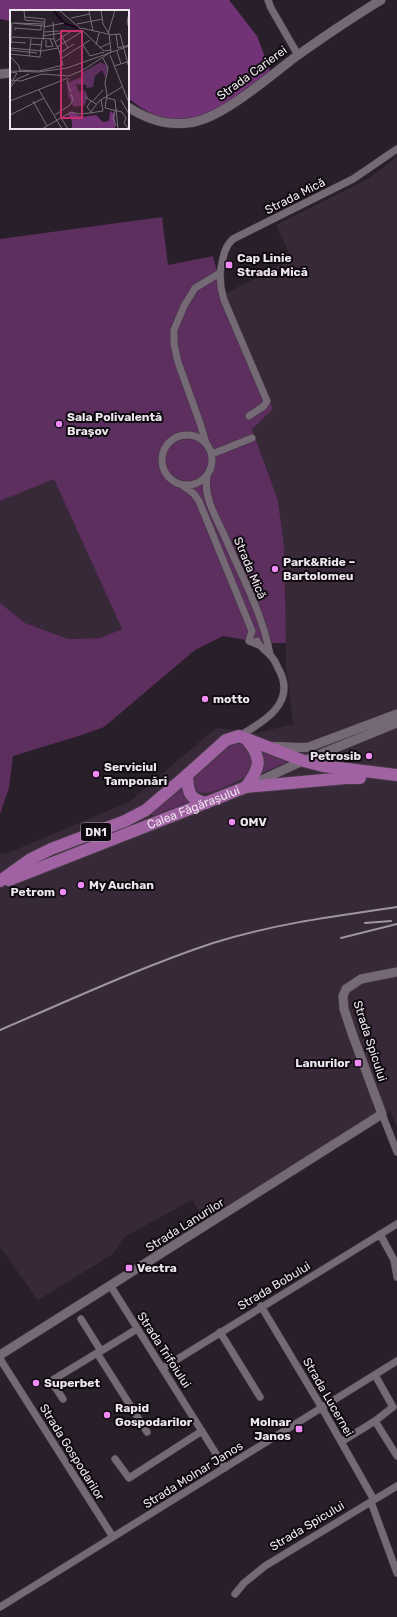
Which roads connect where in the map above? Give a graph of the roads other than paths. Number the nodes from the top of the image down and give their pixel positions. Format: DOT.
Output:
graph roads {
  1 [pos="268,0"];
  2 [pos="381,0"];
  3 [pos="298,55"];
  4 [pos="10,73"];
  5 [pos="0,74"];
  6 [pos="129,108"];
  7 [pos="397,149"];
  8 [pos="220,273"];
  9 [pos="249,416"];
  10 [pos="200,423"];
  11 [pos="196,436"];
  12 [pos="252,438"];
  13 [pos="206,442"];
  14 [pos="212,454"];
  15 [pos="207,476"];
  16 [pos="182,485"];
  17 [pos="252,631"];
  18 [pos="259,645"];
  19 [pos="270,655"];
  20 [pos="397,714"];
  21 [pos="397,723"];
  22 [pos="243,738"];
  23 [pos="267,748"];
  24 [pos="304,761"];
  25 [pos="188,775"];
  26 [pos="397,775"];
  27 [pos="397,780"];
  28 [pos="246,788"];
  29 [pos="206,803"];
  30 [pos="0,882"];
  31 [pos="397,972"];
  32 [pos="382,1114"];
  33 [pos="397,1152"];
  34 [pos="397,1224"];
  35 [pos="380,1234"];
  36 [pos="397,1277"];
  37 [pos="110,1286"];
  38 [pos="262,1306"];
  39 [pos="81,1319"];
  40 [pos="137,1329"];
  41 [pos="220,1332"];
  42 [pos="99,1352"];
  43 [pos="0,1355"];
  44 [pos="0,1359"];
  45 [pos="397,1361"];
  46 [pos="163,1368"];
  47 [pos="375,1375"];
  48 [pos="260,1397"];
  49 [pos="63,1399"];
  50 [pos="322,1408"];
  51 [pos="375,1421"];
  52 [pos="202,1431"];
  53 [pos="147,1432"];
  54 [pos="341,1442"];
  55 [pos="397,1456"];
  56 [pos="115,1459"];
  57 [pos="225,1468"];
  58 [pos="397,1486"];
  59 [pos="373,1501"];
  60 [pos="113,1537"];
  61 [pos="397,1573"];
  62 [pos="235,1594"];
  63 [pos="0,1607"];
  1 -- 3 [label="street"];
  2 -- 3 [label="street, Strada Carierei"];
  3 -- 6 [label="street, Strada Carierei"];
  4 -- 5 [label="street"];
  7 -- 8 [label="street, Strada Mică"];
  8 -- 9 [label="street, Strada Mică"];
  8 -- 10 [label="street"];
  10 -- 11 [label="street"];
  10 -- 13 [label="street"];
  11 -- 13 [label="street"];
  11 -- 16 [label="street, Strada Mică"];
  12 -- 14 [label="street"];
  13 -- 14 [label="street"];
  14 -- 15 [label="street, Strada Mică"];
  15 -- 16 [label="street"];
  15 -- 19 [label="street, Strada Mică"];
  16 -- 17 [label="street, Strada Mică"];
  17 -- 18 [label="street, Strada Mică"];
  17 -- 18 [label="street, Strada Mică"];
  18 -- 19 [label="street, Strada Mică"];
  19 -- 22 [label="street"];
  20 -- 23 [label="street"];
  21 -- 24 [label="street"];
  22 -- 23 [label="main road"];
  22 -- 25 [label="main road, DN1"];
  22 -- 28 [label="main road"];
  23 -- 24 [label="main road"];
  24 -- 26 [label="main road"];
  24 -- 28 [label="street"];
  25 -- 29 [label="main road"];
  25 -- 30 [label="main road, DN1"];
  27 -- 28 [label="main road, Calea Făgărașului / DN1"];
  28 -- 29 [label="main road, Calea Făgărașului / DN1"];
  29 -- 30 [label="main road, Calea Făgărașului / DN1"];
  31 -- 32 [label="street, Strada Spicului"];
  32 -- 33 [label="street, Strada Spicului"];
  32 -- 37 [label="street, Strada Lanurilor"];
  34 -- 35 [label="street, Strada Bobului"];
  35 -- 36 [label="street"];
  35 -- 38 [label="street, Strada Bobului"];
  37 -- 40 [label="street, Strada Trifoiului"];
  37 -- 43 [label="street, Strada Lanurilor"];
  38 -- 41 [label="street, Strada Bobului"];
  38 -- 50 [label="street, Strada Lucernei"];
  39 -- 42 [label="street"];
  40 -- 42 [label="street"];
  40 -- 46 [label="street, Strada Trifoiului"];
  41 -- 46 [label="street, Strada Bobului"];
  41 -- 48 [label="street"];
  42 -- 49 [label="street"];
  42 -- 53 [label="street"];
  44 -- 60 [label="street, Strada Gospodarilor"];
  45 -- 47 [label="street, Strada Molnar Janos"];
  46 -- 52 [label="street, Strada Trifoiului"];
  47 -- 50 [label="street, Strada Molnar Janos"];
  47 -- 51 [label="street"];
  50 -- 54 [label="street, Strada Lucernei"];
  50 -- 57 [label="street, Strada Molnar Janos"];
  51 -- 54 [label="street"];
  51 -- 55 [label="street"];
  52 -- 56 [label="street"];
  52 -- 57 [label="street, Strada Trifoiului"];
  54 -- 59 [label="street, Strada Lucernei"];
  57 -- 60 [label="street, Strada Molnar Janos"];
  58 -- 59 [label="street, Strada Spicului"];
  59 -- 61 [label="street, Strada Lucernei"];
  59 -- 62 [label="street, Strada Spicului"];
  60 -- 63 [label="street, Strada Molnar Janos"];
}
